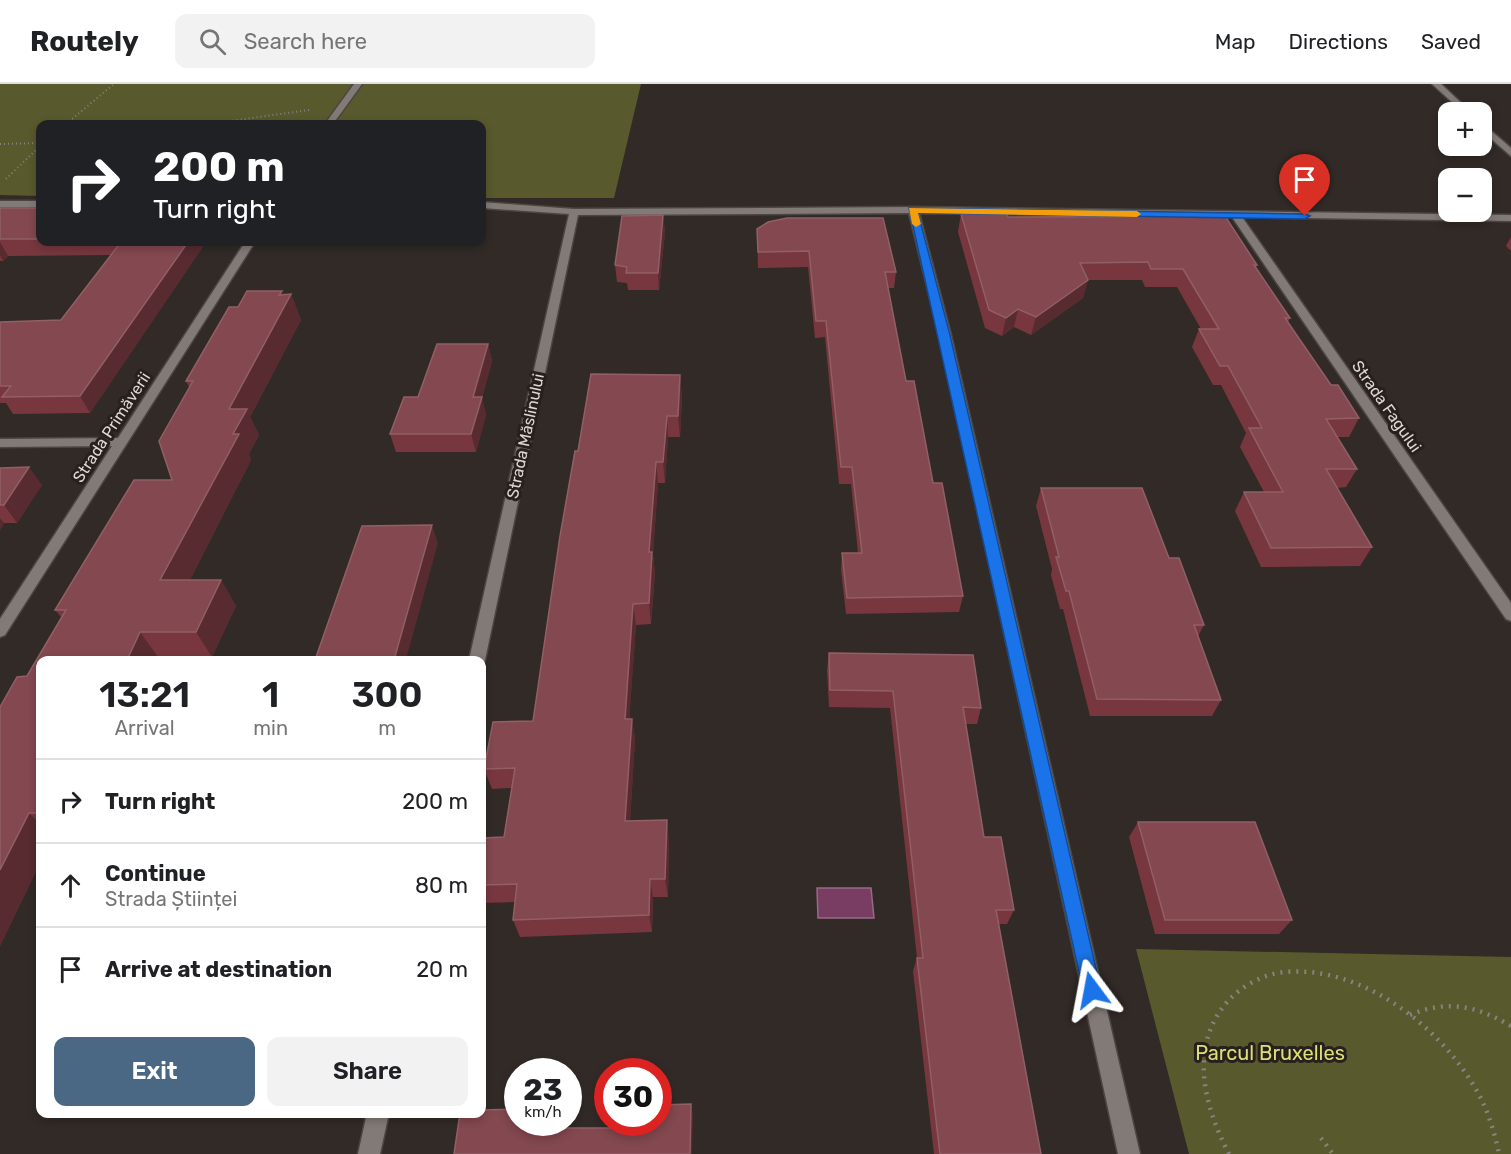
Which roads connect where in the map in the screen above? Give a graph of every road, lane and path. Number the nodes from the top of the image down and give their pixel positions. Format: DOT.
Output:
graph roads {
  1 [pos="114,84"];
  2 [pos="358,84"];
  3 [pos="1436,84"];
  4 [pos="1456,102"];
  5 [pos="342,106"];
  6 [pos="71,120"];
  7 [pos="239,120"];
  8 [pos="332,120"];
  9 [pos="1492,135"];
  10 [pos="0,144"];
  11 [pos="36,145"];
  12 [pos="36,149"];
  13 [pos="1511,153"];
  14 [pos="0,185"];
  15 [pos="0,204"];
  16 [pos="36,204"];
  17 [pos="486,205"];
  18 [pos="913,210"];
  19 [pos="574,212"];
  20 [pos="1236,216"];
  21 [pos="1511,218"];
  22 [pos="247,246"];
  23 [pos="121,442"];
  24 [pos="0,443"];
  25 [pos="1511,615"];
  26 [pos="0,631"];
  27 [pos="478,656"];
  28 [pos="1409,1015"];
  29 [pos="1511,1026"];
  30 [pos="377,1118"];
  31 [pos="1321,1138"];
  32 [pos="369,1154"];
  33 [pos="1129,1154"];
  34 [pos="1229,1154"];
  35 [pos="1333,1154"];
  36 [pos="1499,1154"];
  1 -- 6 [label="path"];
  2 -- 5 [label="street"];
  3 -- 4 [label="street"];
  5 -- 7 [label="path"];
  5 -- 8 [label="street"];
  9 -- 13 [label="street"];
  10 -- 11 [label="path"];
  12 -- 14 [label="path"];
  15 -- 16 [label="street"];
  17 -- 19 [label="street"];
  18 -- 19 [label="street"];
  18 -- 20 [label="street"];
  18 -- 33 [label="street"];
  19 -- 27 [label="street, Strada Măslinului"];
  20 -- 21 [label="street"];
  20 -- 25 [label="street, Strada Fagului"];
  22 -- 23 [label="street, Strada Primăverii"];
  23 -- 24 [label="street"];
  23 -- 26 [label="street, Strada Primăverii"];
  28 -- 29 [label="path"];
  28 -- 34 [label="path"];
  28 -- 36 [label="path"];
  30 -- 32 [label="street"];
  31 -- 35 [label="path"];
}
